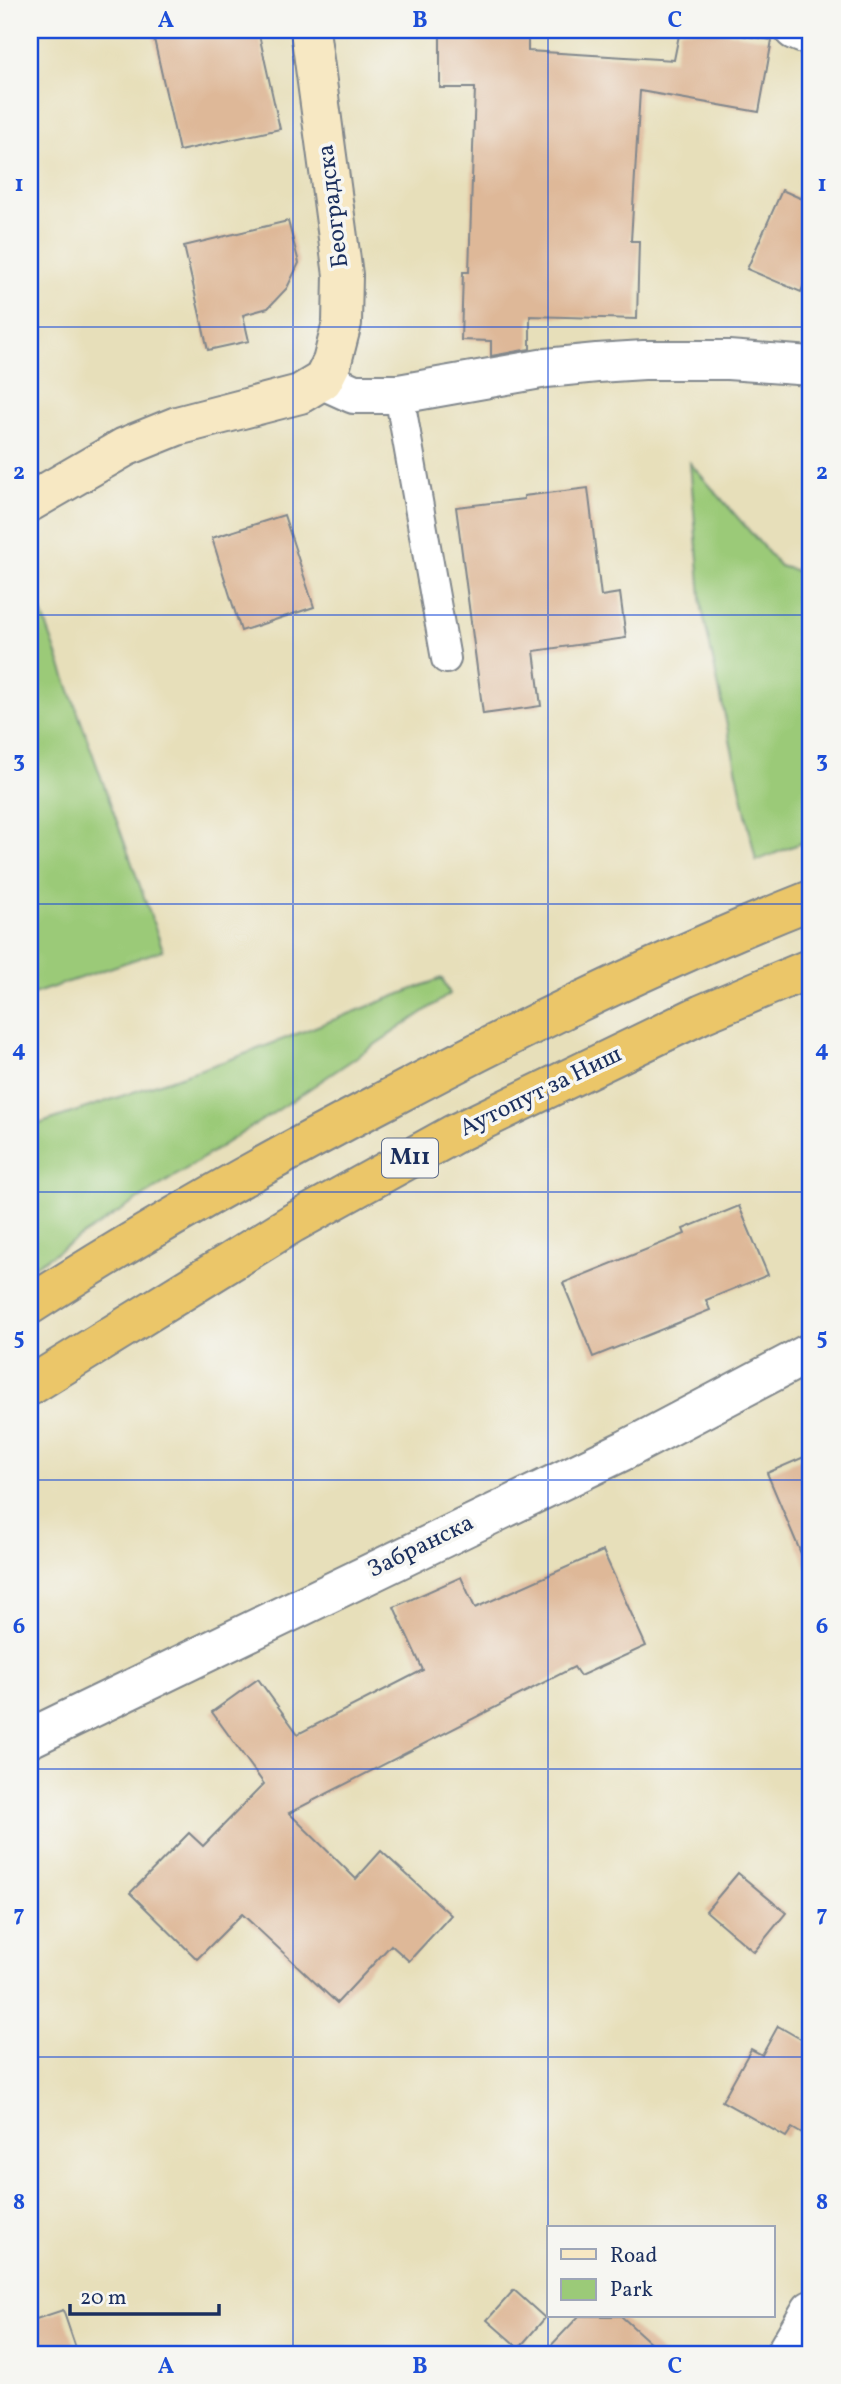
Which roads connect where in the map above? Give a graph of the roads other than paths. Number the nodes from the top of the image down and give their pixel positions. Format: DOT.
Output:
graph roads {
  1 [pos="310,30"];
  2 [pos="811,366"];
  3 [pos="323,380"];
  4 [pos="399,394"];
  5 [pos="30,502"];
  6 [pos="446,659"];
  7 [pos="811,900"];
  8 [pos="811,968"];
  9 [pos="30,1305"];
  10 [pos="811,1352"];
  11 [pos="30,1386"];
  12 [pos="30,1738"];
  13 [pos="811,2310"];
  14 [pos="785,2354"];
  1 -- 3 [label="street, Београдска"];
  2 -- 4 [label="street"];
  3 -- 4 [label="street"];
  3 -- 5 [label="street"];
  4 -- 6 [label="lane"];
  7 -- 9 [label="highway, M11"];
  8 -- 11 [label="highway, Аутопут за Ниш / M11"];
  10 -- 12 [label="street, Забранска"];
  13 -- 14 [label="street"];
}
